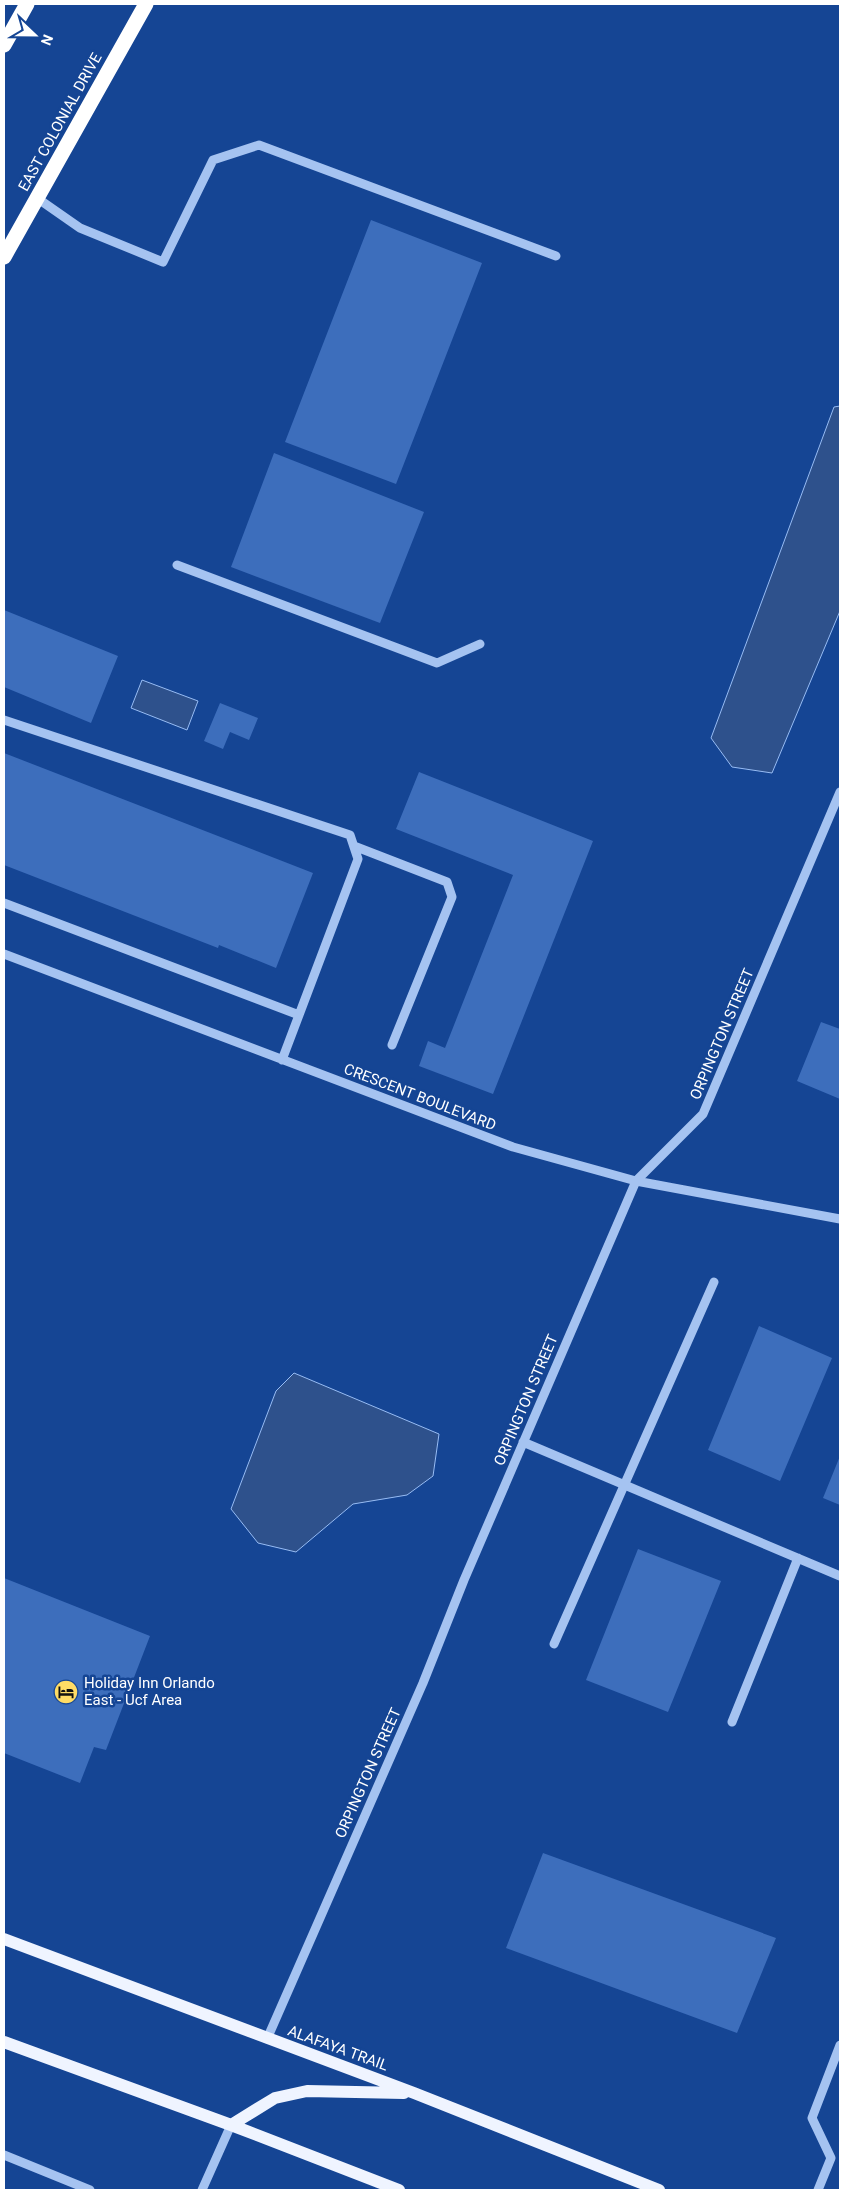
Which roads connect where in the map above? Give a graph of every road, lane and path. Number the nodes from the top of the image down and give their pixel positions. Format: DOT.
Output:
graph roads {
  1 [pos="27,4"];
  2 [pos="146,4"];
  3 [pos="4,45"];
  4 [pos="37,198"];
  5 [pos="556,256"];
  6 [pos="4,257"];
  7 [pos="177,565"];
  8 [pos="480,644"];
  9 [pos="4,720"];
  10 [pos="840,792"];
  11 [pos="354,846"];
  12 [pos="4,903"];
  13 [pos="4,954"];
  14 [pos="299,1016"];
  15 [pos="392,1045"];
  16 [pos="282,1060"];
  17 [pos="636,1181"];
  18 [pos="840,1219"];
  19 [pos="714,1282"];
  20 [pos="523,1442"];
  21 [pos="624,1485"];
  22 [pos="798,1558"];
  23 [pos="840,1576"];
  24 [pos="554,1644"];
  25 [pos="732,1722"];
  26 [pos="4,1939"];
  27 [pos="267,2039"];
  28 [pos="4,2042"];
  29 [pos="840,2045"];
  30 [pos="414,2093"];
  31 [pos="231,2125"];
  32 [pos="4,2155"];
  33 [pos="90,2190"];
  34 [pos="202,2190"];
  35 [pos="399,2190"];
  36 [pos="658,2190"];
  37 [pos="818,2190"];
  1 -- 3 [label="highway"];
  2 -- 4 [label="highway, EAST COLONIAL DRIVE"];
  4 -- 5 [label="street"];
  4 -- 6 [label="highway, EAST COLONIAL DRIVE"];
  7 -- 8 [label="street"];
  9 -- 11 [label="street"];
  10 -- 17 [label="street, ORPINGTON STREET"];
  11 -- 14 [label="street"];
  11 -- 15 [label="street"];
  12 -- 14 [label="street"];
  13 -- 16 [label="street, CRESCENT BOULEVARD"];
  14 -- 16 [label="street"];
  16 -- 17 [label="street, CRESCENT BOULEVARD"];
  17 -- 18 [label="street, CRESCENT BOULEVARD"];
  17 -- 20 [label="street, ORPINGTON STREET"];
  19 -- 21 [label="street"];
  20 -- 21 [label="street"];
  20 -- 27 [label="street, ORPINGTON STREET"];
  21 -- 22 [label="street"];
  21 -- 24 [label="street"];
  22 -- 23 [label="street"];
  22 -- 25 [label="street"];
  26 -- 27 [label="main road, ALAFAYA TRAIL"];
  27 -- 30 [label="main road, ALAFAYA TRAIL"];
  28 -- 31 [label="main road"];
  29 -- 37 [label="street"];
  30 -- 31 [label="main road"];
  30 -- 36 [label="main road, ALAFAYA TRAIL"];
  31 -- 34 [label="street"];
  31 -- 35 [label="main road"];
  32 -- 33 [label="street"];
}
